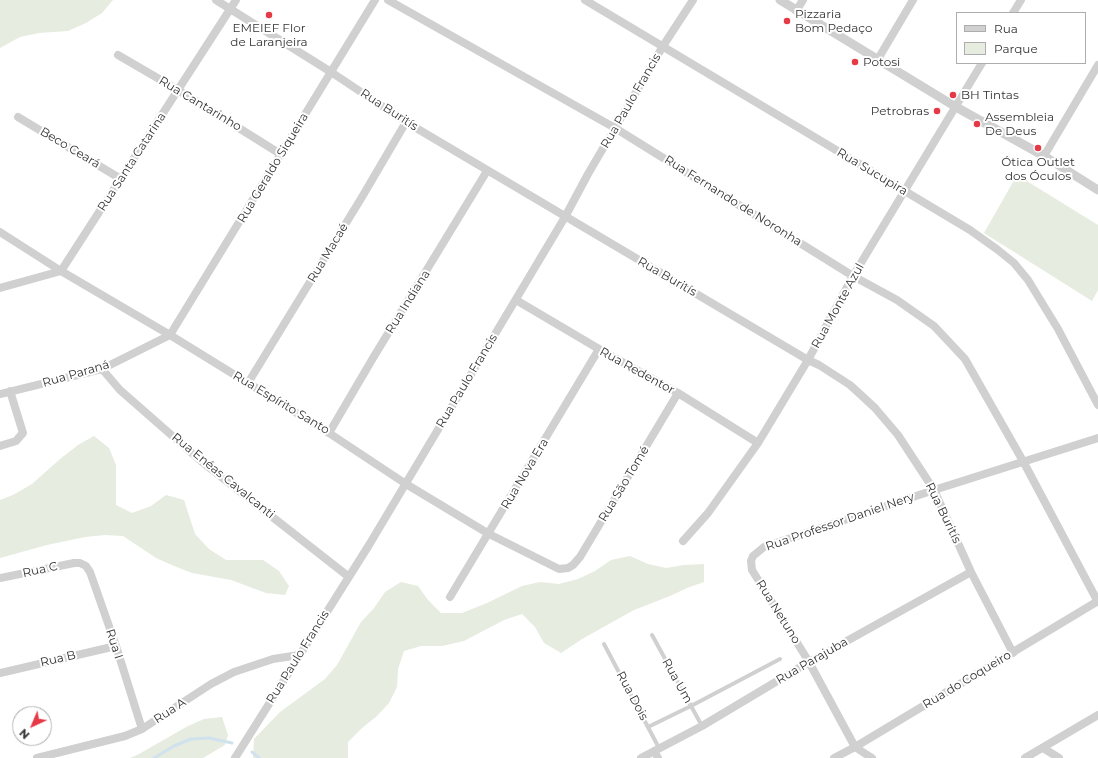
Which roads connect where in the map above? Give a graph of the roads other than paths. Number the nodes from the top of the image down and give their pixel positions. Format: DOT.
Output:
graph roads {
  1 [pos="216,0"];
  2 [pos="236,0"];
  3 [pos="375,0"];
  4 [pos="388,0"];
  5 [pos="585,0"];
  6 [pos="693,0"];
  7 [pos="780,0"];
  8 [pos="803,0"];
  9 [pos="913,0"];
  10 [pos="1021,0"];
  11 [pos="230,9"];
  12 [pos="796,11"];
  13 [pos="1014,12"];
  14 [pos="663,46"];
  15 [pos="118,55"];
  16 [pos="878,59"];
  17 [pos="981,64"];
  18 [pos="1098,65"];
  19 [pos="331,72"];
  20 [pos="178,90"];
  21 [pos="956,107"];
  22 [pos="18,117"];
  23 [pos="406,122"];
  24 [pos="615,128"];
  25 [pos="282,155"];
  26 [pos="1044,156"];
  27 [pos="487,171"];
  28 [pos="121,179"];
  29 [pos="1098,190"];
  30 [pos="905,192"];
  31 [pos="565,217"];
  32 [pos="0,232"];
  33 [pos="61,271"];
  34 [pos="853,276"];
  35 [pos="0,288"];
  36 [pos="516,300"];
  37 [pos="170,336"];
  38 [pos="598,349"];
  39 [pos="808,360"];
  40 [pos="102,369"];
  41 [pos="248,383"];
  42 [pos="10,391"];
  43 [pos="678,393"];
  44 [pos="0,394"];
  45 [pos="1098,405"];
  46 [pos="330,433"];
  47 [pos="1098,438"];
  48 [pos="758,443"];
  49 [pos="0,446"];
  50 [pos="1023,461"];
  51 [pos="406,484"];
  52 [pos="934,490"];
  53 [pos="489,534"];
  54 [pos="683,541"];
  55 [pos="80,563"];
  56 [pos="750,564"];
  57 [pos="563,569"];
  58 [pos="971,572"];
  59 [pos="348,577"];
  60 [pos="0,578"];
  61 [pos="450,598"];
  62 [pos="1098,602"];
  63 [pos="652,635"];
  64 [pos="604,644"];
  65 [pos="116,646"];
  66 [pos="1013,653"];
  67 [pos="299,654"];
  68 [pos="780,659"];
  69 [pos="809,662"];
  70 [pos="0,673"];
  71 [pos="691,706"];
  72 [pos="1098,715"];
  73 [pos="702,726"];
  74 [pos="648,727"];
  75 [pos="142,730"];
  76 [pos="855,747"];
  77 [pos="1043,748"];
  78 [pos="657,752"];
  79 [pos="37,758"];
  80 [pos="235,758"];
  81 [pos="641,758"];
  82 [pos="834,758"];
  83 [pos="872,758"];
  84 [pos="1025,758"];
  85 [pos="1059,758"];
  1 -- 11 [label="street, Rua Buritís"];
  2 -- 11 [label="street, Rua Santa Catarina"];
  3 -- 19 [label="street, Rua Geraldo Siqueira"];
  4 -- 24 [label="street, Rua Fernando de Noronha"];
  5 -- 14 [label="street, Rua Sucupira"];
  6 -- 14 [label="street, Rua Paulo Francis"];
  7 -- 12 [label="street"];
  8 -- 12 [label="street"];
  9 -- 16 [label="street"];
  10 -- 13 [label="street"];
  11 -- 19 [label="street, Rua Buritís"];
  11 -- 20 [label="street, Rua Santa Catarina"];
  12 -- 16 [label="street"];
  14 -- 24 [label="street, Rua Paulo Francis"];
  14 -- 30 [label="street, Rua Sucupira"];
  15 -- 20 [label="street, Rua Cantarinho"];
  16 -- 21 [label="street"];
  17 -- 21 [label="street, Rua Monte Azul"];
  18 -- 26 [label="street"];
  19 -- 23 [label="street, Rua Buritís"];
  19 -- 25 [label="street, Rua Geraldo Siqueira"];
  20 -- 25 [label="street, Rua Cantarinho"];
  20 -- 28 [label="street, Rua Santa Catarina"];
  21 -- 26 [label="street"];
  21 -- 30 [label="street, Rua Monte Azul"];
  22 -- 28 [label="street, Beco Ceará"];
  23 -- 27 [label="street, Rua Buritís"];
  23 -- 41 [label="street, Rua Macaé"];
  24 -- 31 [label="street, Rua Paulo Francis"];
  24 -- 34 [label="street, Rua Fernando de Noronha"];
  25 -- 37 [label="street, Rua Geraldo Siqueira"];
  26 -- 29 [label="street"];
  27 -- 31 [label="street, Rua Buritís"];
  27 -- 46 [label="street, Rua Indiana"];
  28 -- 33 [label="street, Rua Santa Catarina"];
  30 -- 34 [label="street, Rua Monte Azul"];
  30 -- 45 [label="street, Rua Sucupira"];
  31 -- 36 [label="street, Rua Paulo Francis"];
  31 -- 39 [label="street, Rua Buritís"];
  32 -- 33 [label="street, Rua Espírito Santo"];
  33 -- 35 [label="street"];
  33 -- 37 [label="street, Rua Espírito Santo"];
  34 -- 39 [label="street, Rua Monte Azul"];
  34 -- 50 [label="street, Rua Fernando de Noronha"];
  36 -- 38 [label="street, Rua Redentor"];
  36 -- 51 [label="street, Rua Paulo Francis"];
  37 -- 40 [label="street, Rua Paraná"];
  37 -- 41 [label="street, Rua Espírito Santo"];
  38 -- 43 [label="street, Rua Redentor"];
  38 -- 53 [label="street, Rua Nova Era"];
  39 -- 48 [label="street, Rua Monte Azul"];
  39 -- 52 [label="street, Rua Buritís"];
  40 -- 42 [label="street, Rua Paraná"];
  40 -- 59 [label="street, Rua Enéas Cavalcanti"];
  41 -- 46 [label="street, Rua Espírito Santo"];
  42 -- 44 [label="street, Rua Paraná"];
  42 -- 49 [label="street"];
  43 -- 48 [label="street, Rua Redentor"];
  43 -- 57 [label="street, Rua São Tomé"];
  46 -- 51 [label="street, Rua Espírito Santo"];
  47 -- 50 [label="street, Rua Professor Daniel Nery"];
  48 -- 54 [label="street, Rua Monte Azul"];
  50 -- 52 [label="street, Rua Professor Daniel Nery"];
  50 -- 62 [label="street, Rua Fernando de Noronha"];
  51 -- 53 [label="street, Rua Espírito Santo"];
  51 -- 59 [label="street, Rua Paulo Francis"];
  52 -- 56 [label="street, Rua Professor Daniel Nery"];
  52 -- 58 [label="street, Rua Buritís"];
  53 -- 57 [label="street, Rua Espírito Santo"];
  53 -- 61 [label="street, Rua Nova Era"];
  55 -- 60 [label="street, Rua C"];
  55 -- 65 [label="street, Rua I"];
  56 -- 69 [label="street, Rua Netuno"];
  58 -- 66 [label="street, Rua Buritís"];
  58 -- 69 [label="street, Rua Parajuba"];
  59 -- 67 [label="street, Rua Paulo Francis"];
  62 -- 66 [label="street, Rua do Coqueiro"];
  63 -- 71 [label="lane, Rua Um"];
  64 -- 74 [label="lane, Rua Dois"];
  65 -- 70 [label="street, Rua B"];
  65 -- 75 [label="street, Rua I"];
  66 -- 76 [label="street, Rua do Coqueiro"];
  67 -- 75 [label="street, Rua A"];
  67 -- 80 [label="street, Rua Paulo Francis"];
  68 -- 71 [label="lane"];
  69 -- 73 [label="street, Rua Parajuba"];
  69 -- 76 [label="street, Rua Netuno"];
  71 -- 73 [label="lane, Rua Um"];
  71 -- 74 [label="lane"];
  72 -- 77 [label="street"];
  73 -- 78 [label="street, Rua Parajuba"];
  74 -- 78 [label="lane, Rua Dois"];
  75 -- 79 [label="street, Rua A"];
  76 -- 82 [label="street, Rua do Coqueiro"];
  76 -- 83 [label="street, Rua Netuno"];
  77 -- 84 [label="street"];
  77 -- 85 [label="street"];
  78 -- 81 [label="street, Rua Parajuba"];
}
